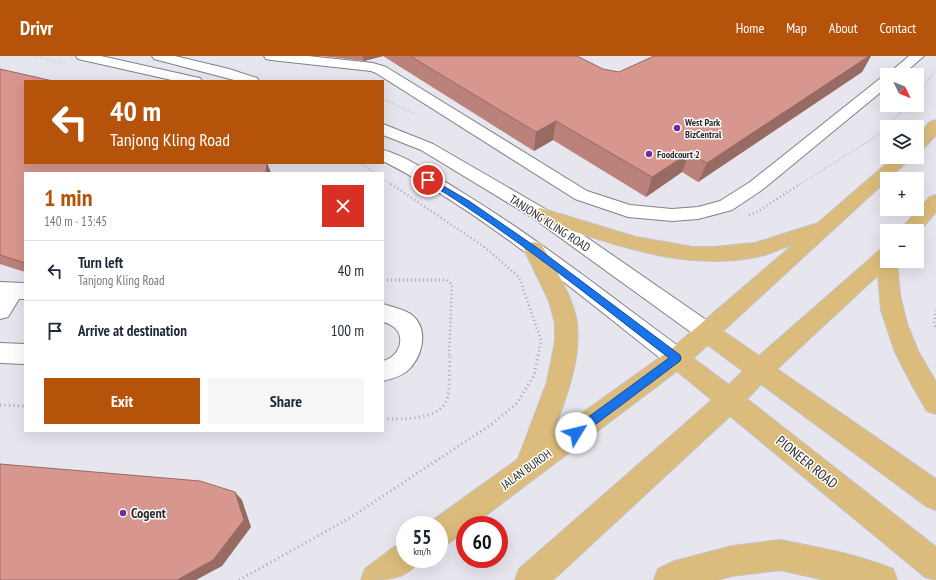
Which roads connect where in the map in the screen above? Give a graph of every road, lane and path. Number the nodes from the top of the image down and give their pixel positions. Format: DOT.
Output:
graph roads {
  1 [pos="83,56"];
  2 [pos="271,56"];
  3 [pos="917,56"];
  4 [pos="166,57"];
  5 [pos="902,68"];
  6 [pos="936,70"];
  7 [pos="191,80"];
  8 [pos="249,80"];
  9 [pos="880,86"];
  10 [pos="924,86"];
  11 [pos="901,112"];
  12 [pos="936,125"];
  13 [pos="384,129"];
  14 [pos="924,138"];
  15 [pos="384,155"];
  16 [pos="362,164"];
  17 [pos="896,164"];
  18 [pos="374,172"];
  19 [pos="384,179"];
  20 [pos="936,201"];
  21 [pos="540,214"];
  22 [pos="744,217"];
  23 [pos="915,224"];
  24 [pos="827,226"];
  25 [pos="534,249"];
  26 [pos="880,262"];
  27 [pos="888,268"];
  28 [pos="384,280"];
  29 [pos="13,290"];
  30 [pos="936,310"];
  31 [pos="0,311"];
  32 [pos="384,312"];
  33 [pos="936,329"];
  34 [pos="708,332"];
  35 [pos="677,358"];
  36 [pos="760,370"];
  37 [pos="384,371"];
  38 [pos="730,400"];
  39 [pos="936,403"];
  40 [pos="0,405"];
  41 [pos="24,406"];
  42 [pos="384,419"];
  43 [pos="528,468"];
  44 [pos="936,496"];
  45 [pos="448,526"];
  46 [pos="396,565"];
  47 [pos="936,566"];
  48 [pos="239,580"];
  49 [pos="376,580"];
  50 [pos="530,580"];
  51 [pos="669,580"];
  52 [pos="882,580"];
  1 -- 7 [label="street"];
  2 -- 9 [label="street"];
  3 -- 5 [label="street"];
  4 -- 8 [label="street"];
  6 -- 10 [label="path"];
  11 -- 22 [label="path"];
  12 -- 14 [label="main road"];
  13 -- 21 [label="street, TANJONG KLING ROAD"];
  15 -- 25 [label="street"];
  16 -- 18 [label="path"];
  17 -- 24 [label="main road"];
  19 -- 48 [label="path"];
  20 -- 23 [label="main road"];
  21 -- 24 [label="main road"];
  21 -- 34 [label="street, TANJONG KLING ROAD"];
  24 -- 34 [label="main road"];
  25 -- 35 [label="street"];
  25 -- 43 [label="main road"];
  26 -- 36 [label="main road"];
  27 -- 39 [label="main road"];
  28 -- 42 [label="path"];
  29 -- 31 [label="street"];
  30 -- 33 [label="path"];
  32 -- 37 [label="street"];
  34 -- 35 [label="main road, JALAN BUROH"];
  34 -- 36 [label="main road"];
  35 -- 38 [label="main road, PIONEER ROAD"];
  35 -- 43 [label="main road, JALAN BUROH"];
  36 -- 38 [label="main road"];
  36 -- 44 [label="main road"];
  38 -- 47 [label="main road, PIONEER ROAD"];
  38 -- 50 [label="main road"];
  40 -- 41 [label="path"];
  43 -- 45 [label="main road, JALAN BUROH"];
  46 -- 49 [label="main road"];
  51 -- 52 [label="main road"];
}
